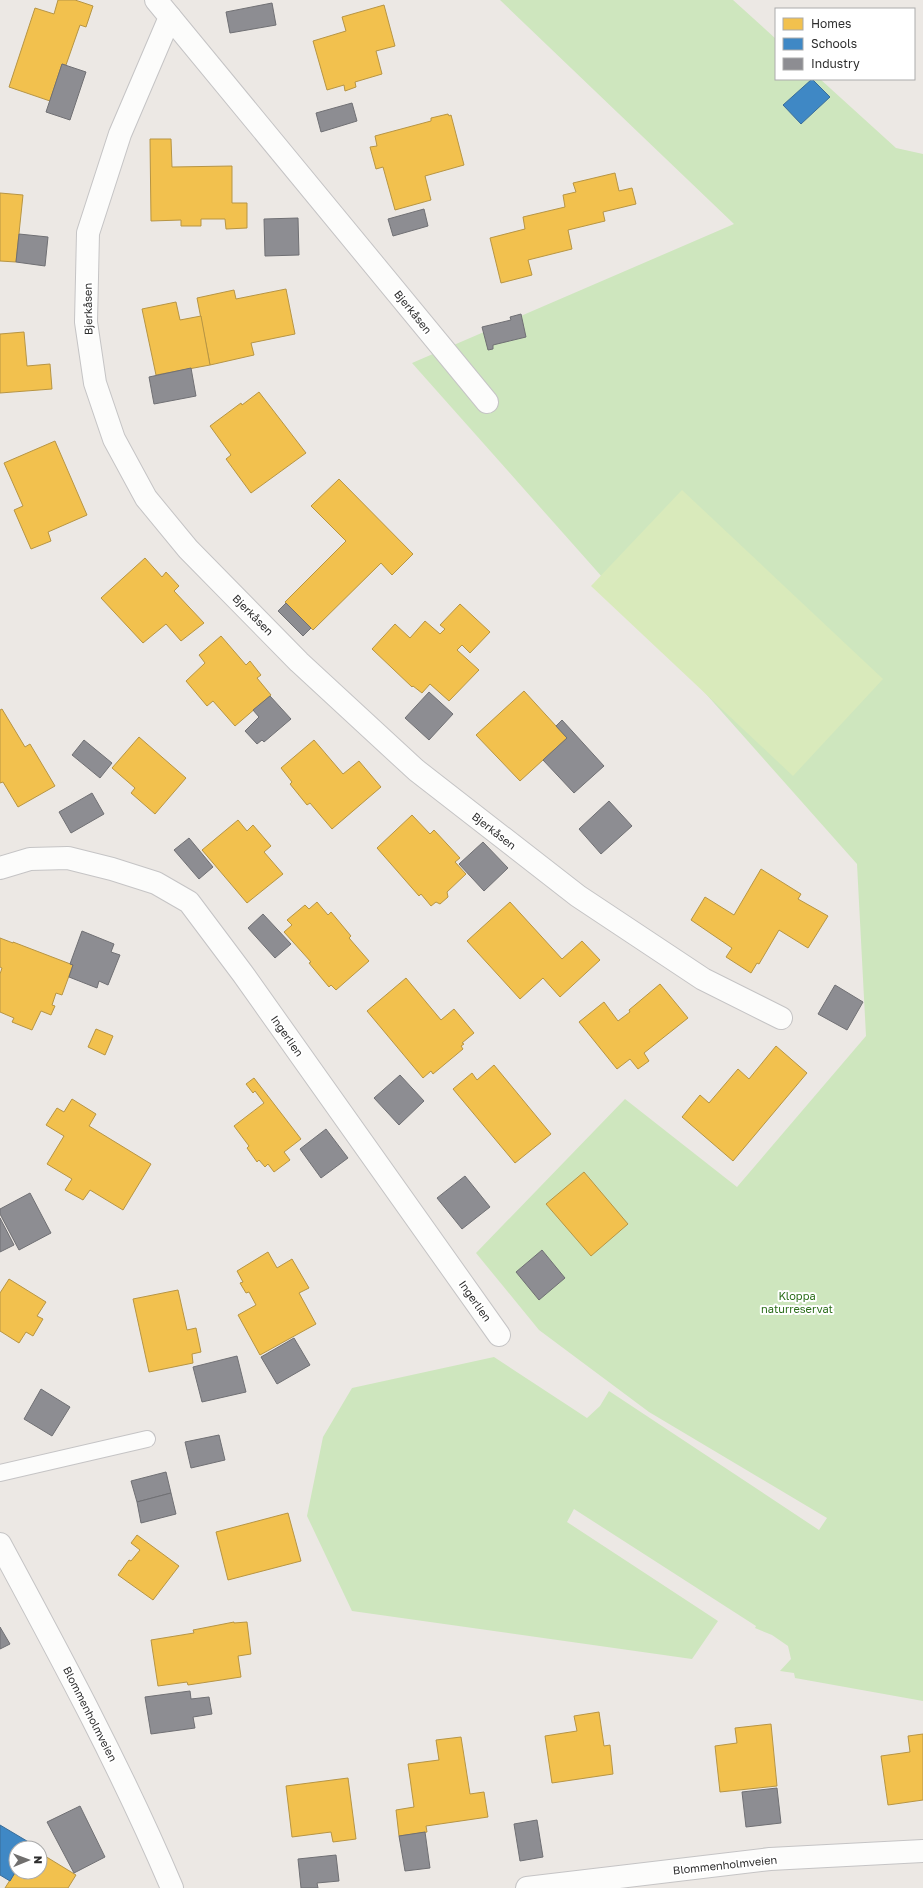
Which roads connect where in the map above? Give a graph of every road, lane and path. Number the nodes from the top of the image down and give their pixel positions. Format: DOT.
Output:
graph roads {
  1 [pos="156,0"];
  2 [pos="170,17"];
  3 [pos="487,402"];
  4 [pos="0,868"];
  5 [pos="782,1018"];
  6 [pos="499,1334"];
  7 [pos="147,1439"];
  8 [pos="0,1473"];
  9 [pos="0,1544"];
  10 [pos="923,1851"];
  11 [pos="172,1888"];
  12 [pos="528,1888"];
  1 -- 2 [label="street, Bjerkåsen"];
  2 -- 3 [label="street, Bjerkåsen"];
  2 -- 5 [label="street, Bjerkåsen"];
  4 -- 6 [label="street, Ingerlien"];
  7 -- 8 [label="lane"];
  9 -- 11 [label="street, Blommenholmveien"];
  10 -- 12 [label="street, Blommenholmveien"];
}
